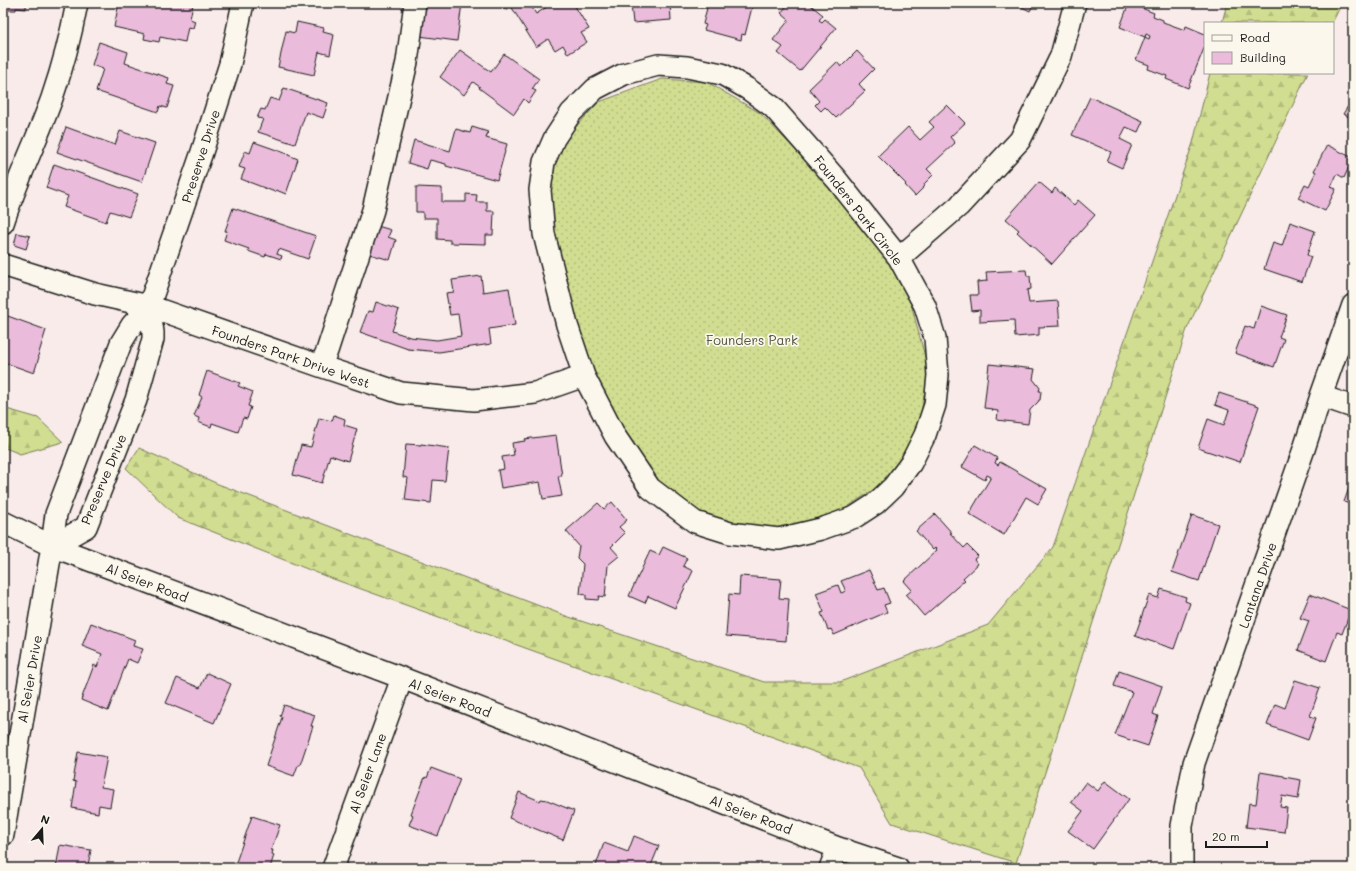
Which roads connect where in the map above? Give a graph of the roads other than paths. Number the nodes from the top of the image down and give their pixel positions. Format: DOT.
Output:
graph roads {
  1 [pos="77,3"];
  2 [pos="243,3"];
  3 [pos="415,3"];
  4 [pos="1076,3"];
  5 [pos="3,223"];
  6 [pos="899,258"];
  7 [pos="3,265"];
  8 [pos="1353,305"];
  9 [pos="149,306"];
  10 [pos="320,366"];
  11 [pos="584,376"];
  12 [pos="1321,396"];
  13 [pos="1353,407"];
  14 [pos="3,522"];
  15 [pos="52,546"];
  16 [pos="402,678"];
  17 [pos="3,834"];
  18 [pos="838,848"];
  19 [pos="333,868"];
  20 [pos="830,868"];
  21 [pos="898,868"];
  22 [pos="1182,868"];
  1 -- 5 [label="street"];
  2 -- 9 [label="street, Preserve Drive"];
  3 -- 10 [label="street"];
  4 -- 6 [label="street"];
  6 -- 11 [label="street, Founders Park Circle"];
  6 -- 11 [label="street, Founders Park Circle"];
  7 -- 9 [label="street, Founders Park Drive West"];
  8 -- 12 [label="street, Lantana Drive"];
  9 -- 10 [label="street, Founders Park Drive West"];
  9 -- 15 [label="street, Preserve Drive"];
  9 -- 15 [label="street, Preserve Drive"];
  10 -- 11 [label="street, Founders Park Drive West"];
  12 -- 13 [label="street"];
  12 -- 22 [label="street, Lantana Drive"];
  14 -- 15 [label="street, Al Seier Road"];
  15 -- 16 [label="street, Al Seier Road"];
  15 -- 17 [label="street, Al Seier Drive"];
  16 -- 18 [label="street, Al Seier Road"];
  16 -- 19 [label="street, Al Seier Lane"];
  18 -- 20 [label="street"];
  18 -- 21 [label="street, Al Seier Road"];
}
